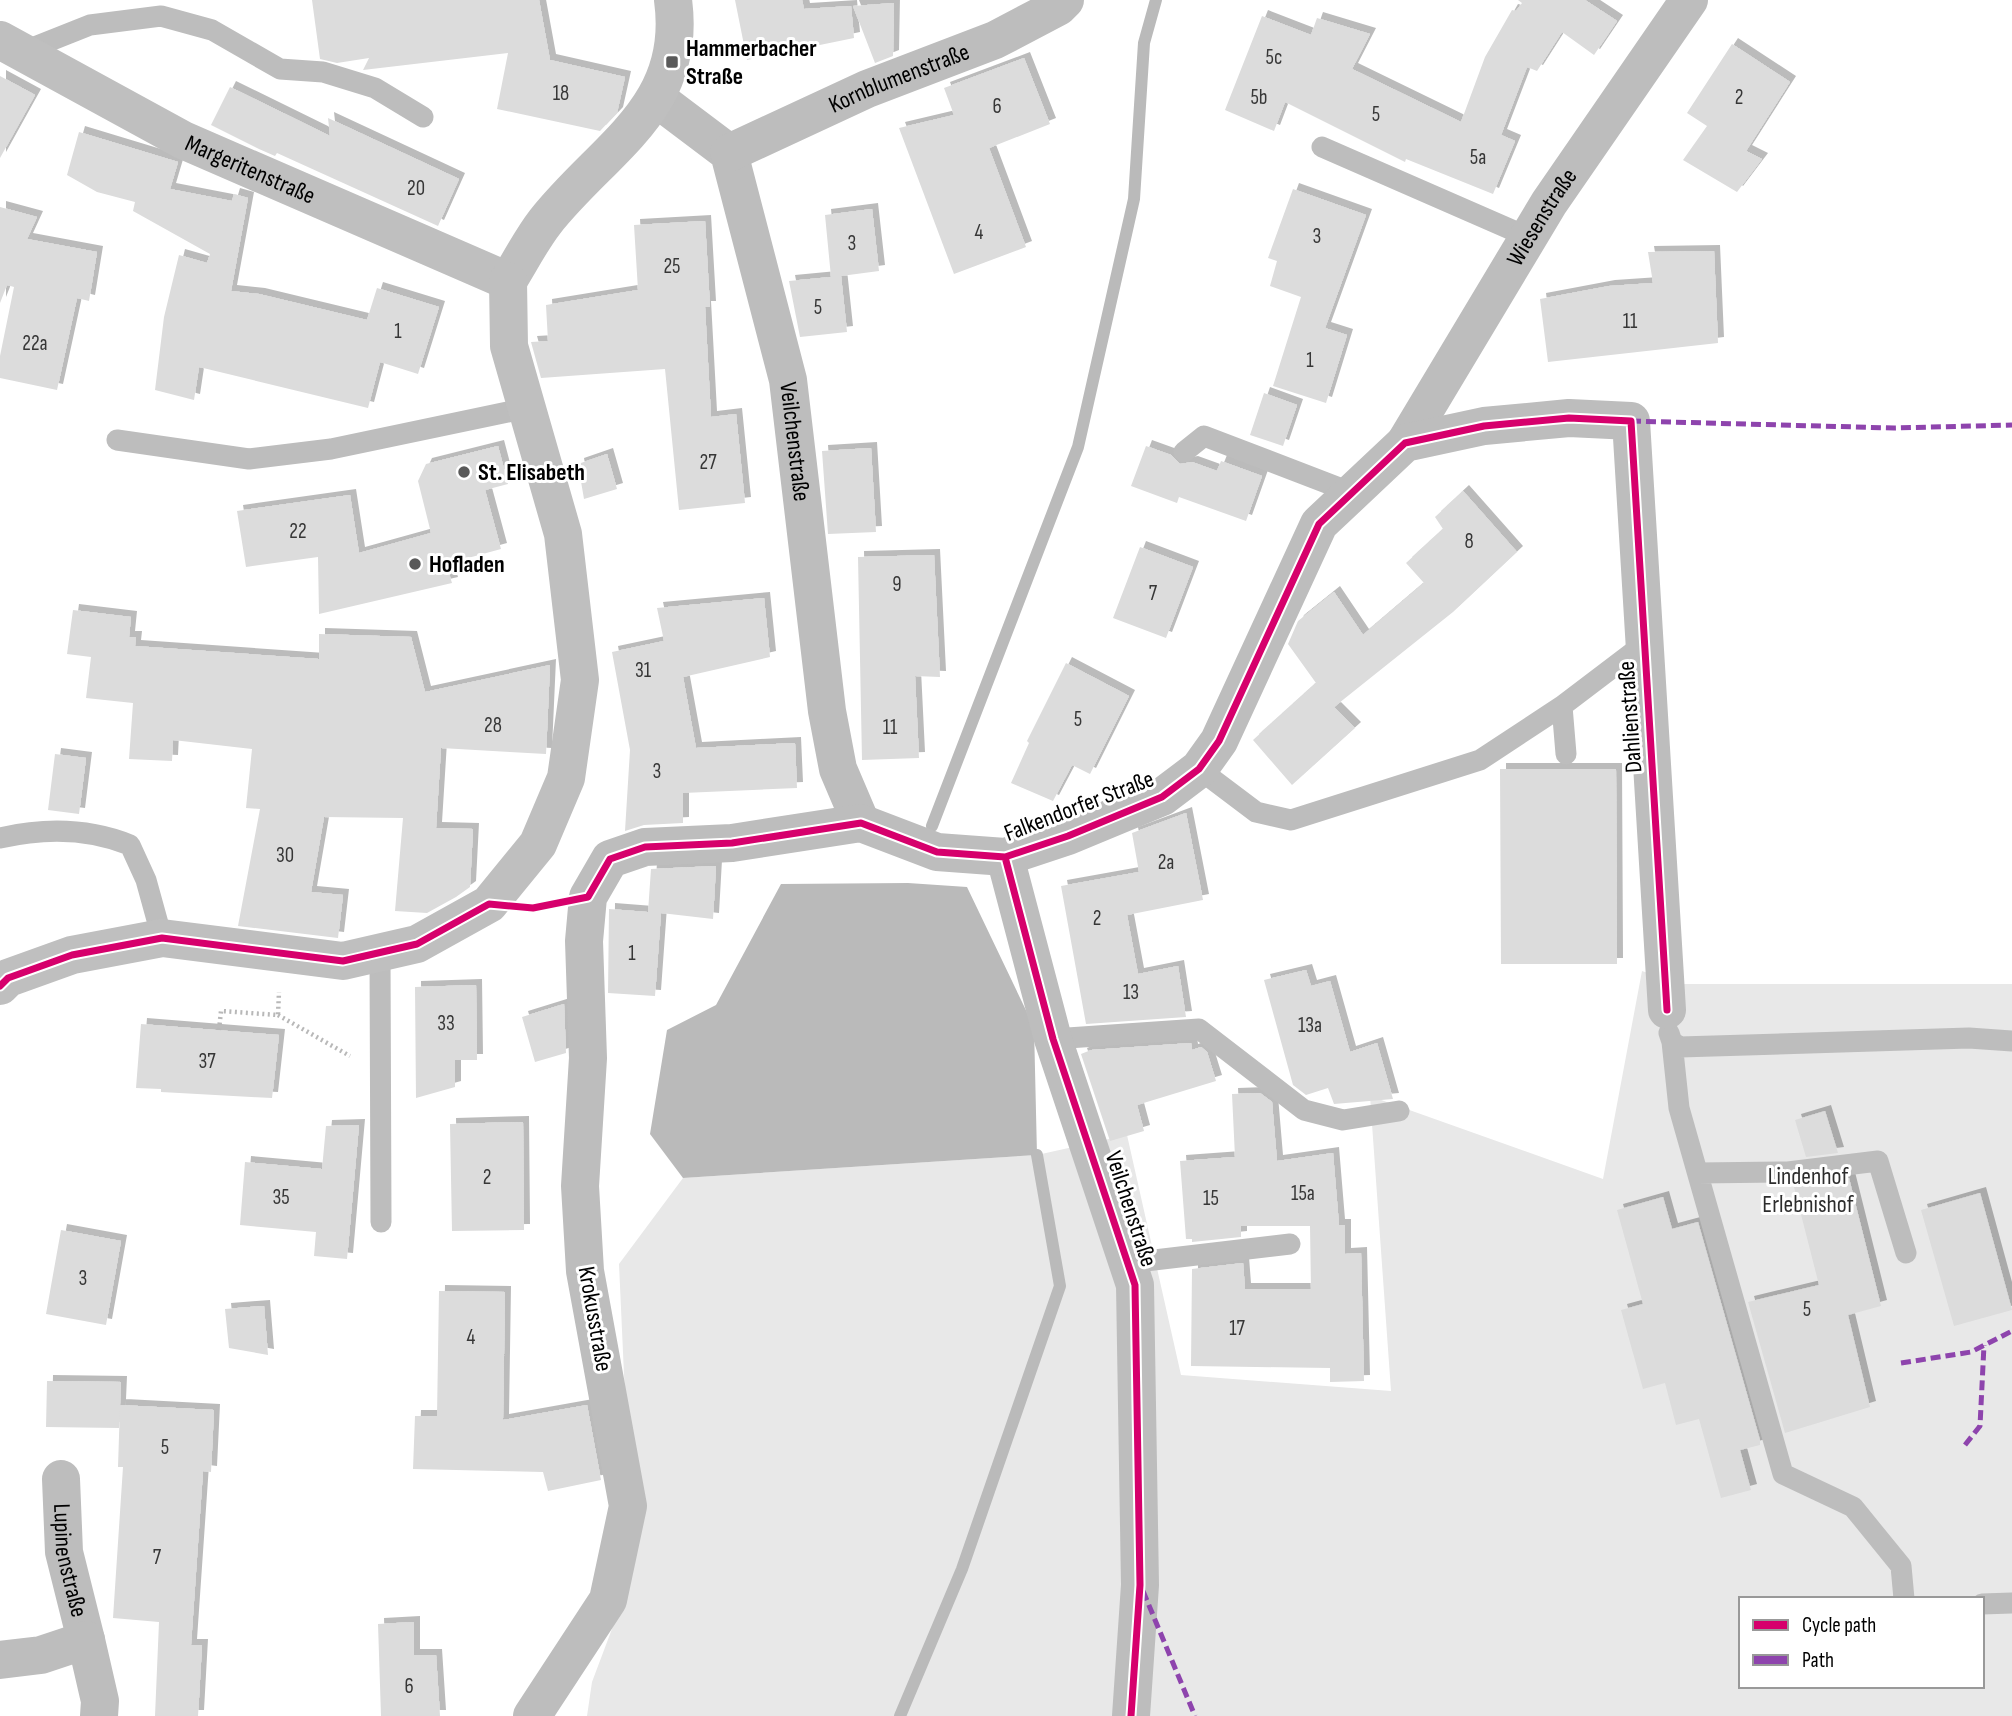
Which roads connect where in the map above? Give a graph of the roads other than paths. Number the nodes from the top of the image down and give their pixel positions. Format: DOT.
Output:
graph roads {
  1 [pos="673,0"];
  2 [pos="1065,0"];
  3 [pos="1689,0"];
  4 [pos="11,46"];
  5 [pos="656,99"];
  6 [pos="423,117"];
  7 [pos="1322,147"];
  8 [pos="729,153"];
  9 [pos="1528,237"];
  10 [pos="508,281"];
  11 [pos="527,408"];
  12 [pos="1631,421"];
  13 [pos="117,440"];
  14 [pos="1405,443"];
  15 [pos="1184,452"];
  16 [pos="1350,492"];
  17 [pos="1644,643"];
  18 [pos="1562,706"];
  19 [pos="1566,754"];
  20 [pos="1199,769"];
  21 [pos="861,822"];
  22 [pos="0,838"];
  23 [pos="1005,857"];
  24 [pos="162,938"];
  25 [pos="380,953"];
  26 [pos="0,986"];
  27 [pos="1669,1026"];
  28 [pos="1054,1039"];
  29 [pos="2012,1041"];
  30 [pos="1399,1111"];
  31 [pos="1698,1173"];
  32 [pos="381,1222"];
  33 [pos="1290,1244"];
  34 [pos="1906,1253"];
  35 [pos="1129,1263"];
  36 [pos="61,1479"];
  37 [pos="1904,1597"];
  38 [pos="2012,1603"];
  39 [pos="1984,1604"];
  40 [pos="86,1640"];
  41 [pos="0,1660"];
  42 [pos="99,1716"];
  43 [pos="532,1716"];
  44 [pos="1131,1716"];
  1 -- 5 [label="main road"];
  2 -- 8 [label="street, Kornblumenstraße"];
  3 -- 9 [label="street, Wiesenstraße"];
  4 -- 6 [label="lane"];
  4 -- 10 [label="main road, Margeritenstraße"];
  5 -- 8 [label="street"];
  5 -- 10 [label="main road"];
  7 -- 9 [label="lane"];
  8 -- 21 [label="street, Veilchenstraße"];
  9 -- 14 [label="street, Wiesenstraße"];
  10 -- 11 [label="main road"];
  11 -- 13 [label="lane"];
  11 -- 25 [label="main road"];
  12 -- 14 [label="street, Falkendorfer Straße"];
  12 -- 17 [label="street, Dahlienstraße"];
  14 -- 16 [label="street, Falkendorfer Straße"];
  15 -- 16 [label="lane"];
  16 -- 20 [label="street, Falkendorfer Straße"];
  17 -- 18 [label="lane"];
  17 -- 27 [label="street, Dahlienstraße"];
  18 -- 19 [label="lane"];
  18 -- 20 [label="lane"];
  20 -- 23 [label="street, Falkendorfer Straße"];
  21 -- 23 [label="street, Falkendorfer Straße"];
  21 -- 43 [label="street, Krokusstraße"];
  22 -- 24 [label="lane"];
  23 -- 28 [label="street, Veilchenstraße"];
  24 -- 25 [label="main road"];
  24 -- 26 [label="main road"];
  25 -- 32 [label="lane"];
  27 -- 29 [label="lane"];
  27 -- 31 [label="lane"];
  28 -- 30 [label="lane"];
  28 -- 35 [label="street, Veilchenstraße"];
  31 -- 34 [label="lane"];
  31 -- 37 [label="lane"];
  33 -- 35 [label="lane"];
  35 -- 44 [label="street, Veilchenstraße"];
  36 -- 40 [label="street, Lupinenstraße"];
  38 -- 39 [label="lane"];
  40 -- 41 [label="street, Lupinenstraße"];
  40 -- 42 [label="street, Lupinenstraße"];
}
